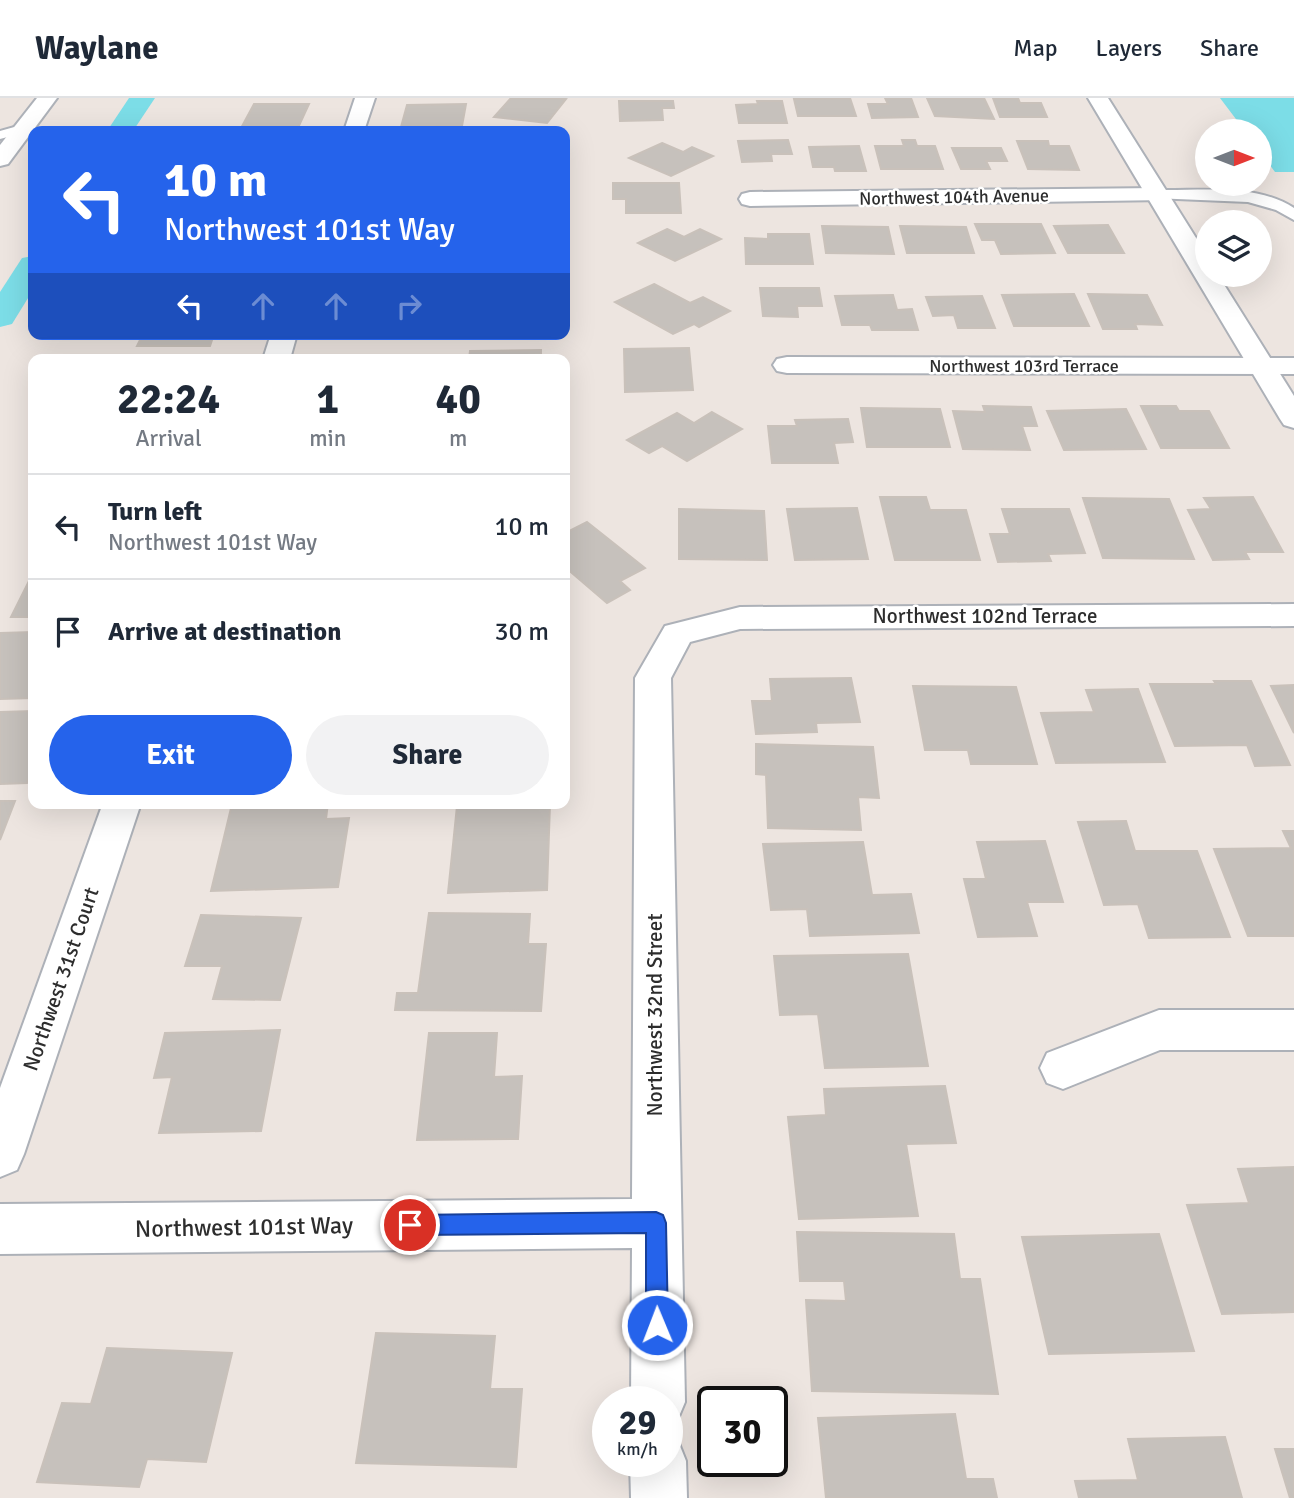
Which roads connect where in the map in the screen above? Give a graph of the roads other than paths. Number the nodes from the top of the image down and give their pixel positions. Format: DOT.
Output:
graph roads {
  1 [pos="365,98"];
  2 [pos="1098,98"];
  3 [pos="45,99"];
  4 [pos="356,126"];
  5 [pos="25,128"];
  6 [pos="0,135"];
  7 [pos="0,159"];
  8 [pos="1158,195"];
  9 [pos="750,200"];
  10 [pos="1294,215"];
  11 [pos="787,365"];
  12 [pos="1261,366"];
  13 [pos="1294,366"];
  14 [pos="1294,419"];
  15 [pos="1294,615"];
  16 [pos="677,634"];
  17 [pos="120,809"];
  18 [pos="1294,1030"];
  19 [pos="1063,1068"];
  20 [pos="0,1154"];
  21 [pos="656,1223"];
  22 [pos="0,1230"];
  23 [pos="658,1386"];
  24 [pos="658,1477"];
  25 [pos="659,1498"];
  1 -- 4 [label="street"];
  2 -- 8 [label="street"];
  3 -- 5 [label="street"];
  5 -- 6 [label="lane"];
  5 -- 7 [label="street"];
  8 -- 9 [label="street, Northwest 104th Avenue"];
  8 -- 10 [label="lane"];
  8 -- 12 [label="street"];
  11 -- 12 [label="street, Northwest 103rd Terrace"];
  12 -- 13 [label="street, Northwest 103rd Terrace"];
  12 -- 14 [label="street"];
  15 -- 16 [label="street, Northwest 102nd Terrace"];
  16 -- 21 [label="street, Northwest 32nd Street"];
  17 -- 20 [label="street, Northwest 31st Court"];
  18 -- 19 [label="street"];
  21 -- 22 [label="street, Northwest 101st Way"];
  21 -- 23 [label="street, Northwest 32nd Street"];
  24 -- 25 [label="street"];
}
